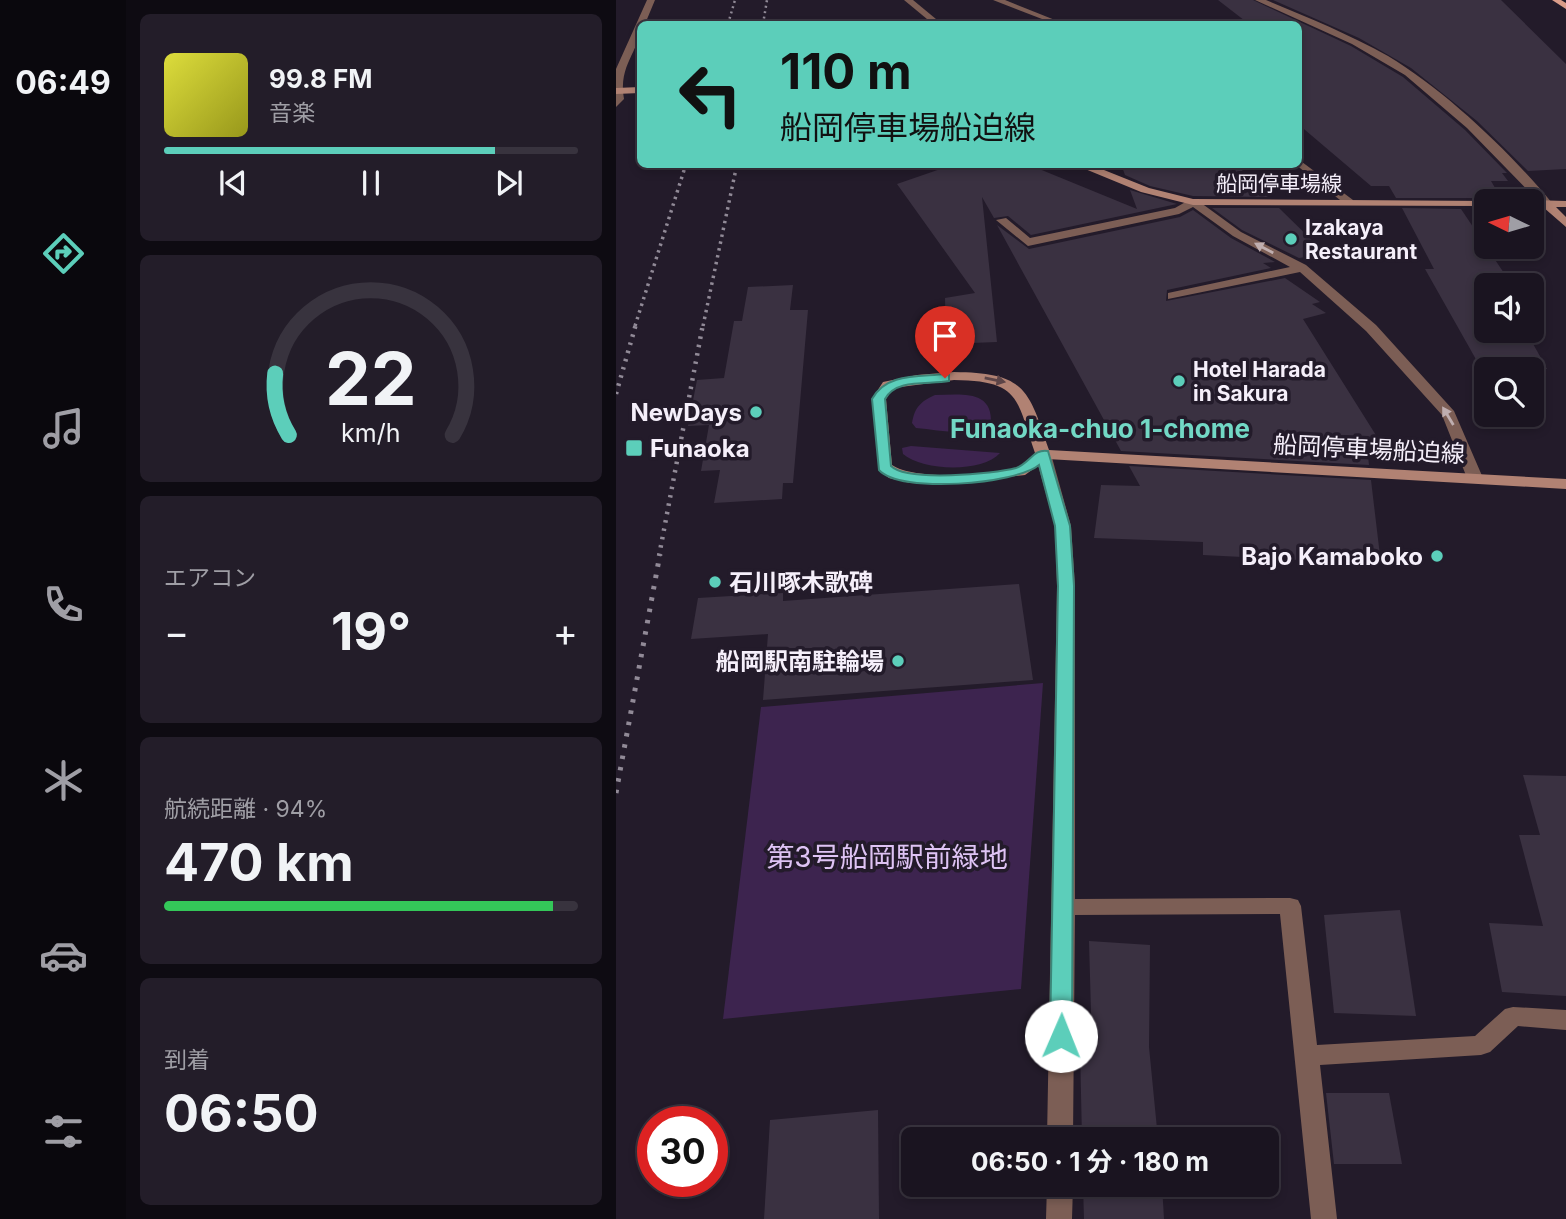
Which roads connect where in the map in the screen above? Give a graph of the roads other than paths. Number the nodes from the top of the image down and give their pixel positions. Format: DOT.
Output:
graph roads {
  1 [pos="651,0"];
  2 [pos="908,0"];
  3 [pos="997,0"];
  4 [pos="1259,0"];
  5 [pos="1556,0"];
  6 [pos="1566,7"];
  7 [pos="642,21"];
  8 [pos="934,21"];
  9 [pos="1053,21"];
  10 [pos="637,32"];
  11 [pos="616,80"];
  12 [pos="637,90"];
  13 [pos="616,91"];
  14 [pos="616,104"];
  15 [pos="1302,165"];
  16 [pos="1088,168"];
  17 [pos="1193,202"];
  18 [pos="1349,202"];
  19 [pos="1474,203"];
  20 [pos="1546,203"];
  21 [pos="1566,204"];
  22 [pos="1002,220"];
  23 [pos="1566,223"];
  24 [pos="1302,268"];
  25 [pos="1172,296"];
  26 [pos="1043,454"];
  27 [pos="1475,478"];
  28 [pos="1566,484"];
  29 [pos="1063,907"];
  30 [pos="1566,1020"];
  31 [pos="1307,1056"];
  32 [pos="1060,1127"];
  33 [pos="1060,1197"];
  34 [pos="1059,1219"];
  35 [pos="1325,1219"];
  1 -- 7 [label="street"];
  2 -- 8 [label="street"];
  3 -- 9 [label="street"];
  4 -- 20 [label="street"];
  5 -- 6 [label="main road"];
  10 -- 11 [label="street"];
  12 -- 13 [label="main road"];
  13 -- 14 [label="street"];
  15 -- 18 [label="street"];
  16 -- 17 [label="main road, 船岡停車場線"];
  17 -- 18 [label="main road, 船岡停車場線"];
  17 -- 22 [label="street"];
  24 -- 17 [label="street, one-way"];
  18 -- 19 [label="main road, 船岡停車場線"];
  20 -- 21 [label="main road"];
  20 -- 23 [label="main road"];
  24 -- 25 [label="street"];
  27 -- 24 [label="street, one-way"];
  26 -- 26 [label="main road, one-way"];
  26 -- 27 [label="main road, 船岡停車場船迫線"];
  26 -- 29 [label="street"];
  27 -- 28 [label="main road, 船岡停車場船迫線"];
  29 -- 31 [label="street"];
  29 -- 32 [label="street"];
  30 -- 31 [label="street"];
  31 -- 35 [label="street"];
  33 -- 34 [label="street"];
}
